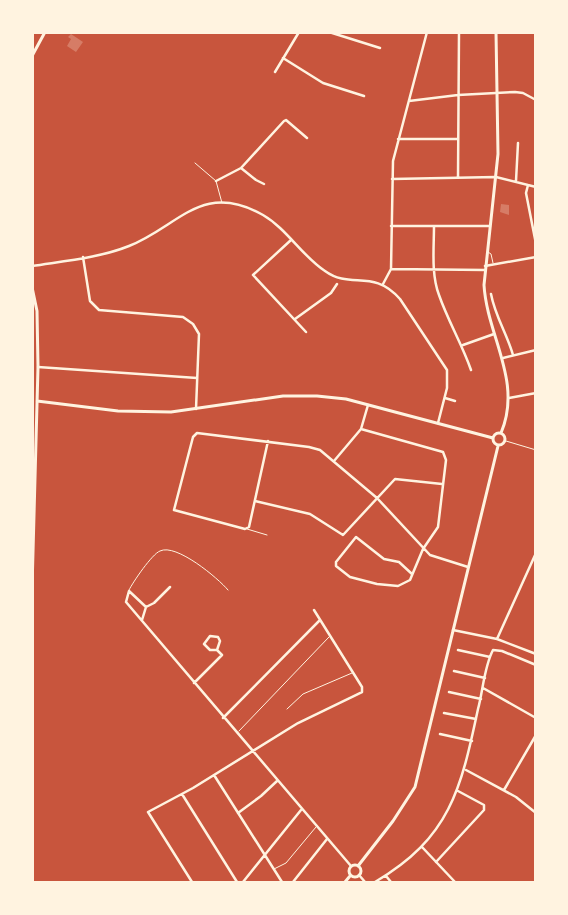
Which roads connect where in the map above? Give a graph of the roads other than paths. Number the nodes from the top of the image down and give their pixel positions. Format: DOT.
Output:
graph roads {
  1 [pos="45,32"];
  2 [pos="298,32"];
  3 [pos="329,32"];
  4 [pos="427,32"];
  5 [pos="459,32"];
  6 [pos="496,32"];
  7 [pos="380,48"];
  8 [pos="32,56"];
  9 [pos="283,58"];
  10 [pos="275,72"];
  11 [pos="497,93"];
  12 [pos="458,95"];
  13 [pos="364,96"];
  14 [pos="536,100"];
  15 [pos="409,101"];
  16 [pos="307,138"];
  17 [pos="398,139"];
  18 [pos="458,140"];
  19 [pos="518,143"];
  20 [pos="195,163"];
  21 [pos="242,168"];
  22 [pos="458,177"];
  23 [pos="496,177"];
  24 [pos="392,179"];
  25 [pos="216,181"];
  26 [pos="516,181"];
  27 [pos="264,184"];
  28 [pos="528,185"];
  29 [pos="536,187"];
  30 [pos="222,204"];
  31 [pos="391,226"];
  32 [pos="434,226"];
  33 [pos="490,226"];
  34 [pos="291,240"];
  35 [pos="536,244"];
  36 [pos="487,252"];
  37 [pos="536,257"];
  38 [pos="83,258"];
  39 [pos="494,265"];
  40 [pos="32,266"];
  41 [pos="485,268"];
  42 [pos="391,269"];
  43 [pos="435,269"];
  44 [pos="337,284"];
  45 [pos="383,284"];
  46 [pos="32,287"];
  47 [pos="492,294"];
  48 [pos="295,319"];
  49 [pos="306,332"];
  50 [pos="496,334"];
  51 [pos="463,345"];
  52 [pos="536,350"];
  53 [pos="513,355"];
  54 [pos="503,358"];
  55 [pos="38,367"];
  56 [pos="471,370"];
  57 [pos="197,378"];
  58 [pos="536,393"];
  59 [pos="445,398"];
  60 [pos="508,398"];
  61 [pos="35,401"];
  62 [pos="455,401"];
  63 [pos="368,405"];
  64 [pos="196,409"];
  65 [pos="438,423"];
  66 [pos="361,429"];
  67 [pos="501,433"];
  68 [pos="493,438"];
  69 [pos="268,441"];
  70 [pos="506,441"];
  71 [pos="498,446"];
  72 [pos="536,450"];
  73 [pos="334,461"];
  74 [pos="443,484"];
  75 [pos="377,498"];
  76 [pos="255,501"];
  77 [pos="247,528"];
  78 [pos="266,535"];
  79 [pos="423,549"];
  80 [pos="536,553"];
  81 [pos="534,560"];
  82 [pos="468,567"];
  83 [pos="412,574"];
  84 [pos="170,587"];
  85 [pos="32,589"];
  86 [pos="228,590"];
  87 [pos="129,591"];
  88 [pos="146,607"];
  89 [pos="314,610"];
  90 [pos="321,619"];
  91 [pos="142,620"];
  92 [pos="452,630"];
  93 [pos="330,636"];
  94 [pos="497,639"];
  95 [pos="217,650"];
  96 [pos="458,650"];
  97 [pos="536,654"];
  98 [pos="490,657"];
  99 [pos="536,666"];
  100 [pos="454,671"];
  101 [pos="352,673"];
  102 [pos="485,678"];
  103 [pos="194,683"];
  104 [pos="483,688"];
  105 [pos="449,692"];
  106 [pos="481,699"];
  107 [pos="286,709"];
  108 [pos="444,713"];
  109 [pos="223,718"];
  110 [pos="536,718"];
  111 [pos="476,719"];
  112 [pos="237,734"];
  113 [pos="440,734"];
  114 [pos="536,735"];
  115 [pos="472,741"];
  116 [pos="253,752"];
  117 [pos="466,770"];
  118 [pos="214,775"];
  119 [pos="277,780"];
  120 [pos="504,790"];
  121 [pos="458,791"];
  122 [pos="182,794"];
  123 [pos="301,809"];
  124 [pos="238,813"];
  125 [pos="536,813"];
  126 [pos="316,827"];
  127 [pos="327,839"];
  128 [pos="422,847"];
  129 [pos="265,856"];
  130 [pos="436,862"];
  131 [pos="351,866"];
  132 [pos="358,866"];
  133 [pos="273,869"];
  134 [pos="359,875"];
  135 [pos="350,876"];
  136 [pos="386,876"];
  137 [pos="192,882"];
  138 [pos="237,882"];
  139 [pos="243,882"];
  140 [pos="282,882"];
  141 [pos="293,882"];
  142 [pos="345,882"];
  143 [pos="365,882"];
  144 [pos="375,882"];
  145 [pos="391,882"];
  146 [pos="455,882"];
  1 -- 8 [label="street"];
  2 -- 9 [label="street"];
  3 -- 7 [label="street"];
  4 -- 15 [label="street"];
  5 -- 12 [label="street"];
  6 -- 11 [label="street"];
  9 -- 10 [label="street"];
  9 -- 13 [label="street"];
  11 -- 12 [label="street"];
  11 -- 14 [label="street"];
  11 -- 23 [label="street"];
  12 -- 15 [label="street"];
  12 -- 18 [label="street"];
  15 -- 17 [label="street"];
  16 -- 21 [label="street"];
  17 -- 18 [label="street"];
  17 -- 24 [label="street"];
  18 -- 22 [label="street"];
  19 -- 26 [label="street"];
  20 -- 25 [label="lane"];
  21 -- 25 [label="street"];
  21 -- 27 [label="street"];
  22 -- 23 [label="street"];
  22 -- 24 [label="street"];
  23 -- 26 [label="street"];
  23 -- 33 [label="street"];
  24 -- 31 [label="street"];
  25 -- 30 [label="lane"];
  26 -- 28 [label="street"];
  28 -- 29 [label="street"];
  28 -- 35 [label="street"];
  30 -- 34 [label="street"];
  30 -- 38 [label="street"];
  31 -- 32 [label="street"];
  31 -- 42 [label="street"];
  32 -- 33 [label="street"];
  32 -- 43 [label="street"];
  33 -- 36 [label="street"];
  34 -- 45 [label="street"];
  34 -- 48 [label="street"];
  36 -- 39 [label="lane"];
  36 -- 41 [label="street"];
  37 -- 39 [label="street"];
  38 -- 40 [label="street"];
  38 -- 57 [label="street"];
  39 -- 41 [label="street"];
  41 -- 43 [label="street"];
  41 -- 50 [label="street"];
  42 -- 43 [label="street"];
  42 -- 45 [label="street"];
  43 -- 51 [label="street"];
  44 -- 48 [label="street"];
  45 -- 59 [label="street"];
  46 -- 55 [label="street"];
  47 -- 53 [label="street"];
  48 -- 49 [label="street"];
  50 -- 51 [label="street"];
  50 -- 54 [label="street"];
  51 -- 56 [label="street"];
  52 -- 53 [label="street"];
  53 -- 54 [label="street"];
  54 -- 60 [label="street"];
  55 -- 57 [label="street"];
  55 -- 61 [label="street"];
  57 -- 64 [label="street"];
  58 -- 60 [label="street"];
  59 -- 62 [label="street"];
  59 -- 65 [label="street"];
  60 -- 67 [label="street"];
  61 -- 64 [label="street"];
  61 -- 85 [label="street"];
  63 -- 64 [label="street"];
  63 -- 65 [label="street"];
  63 -- 66 [label="street"];
  65 -- 68 [label="street"];
  66 -- 73 [label="street"];
  66 -- 74 [label="street"];
  67 -- 68 [label="street"];
  67 -- 70 [label="street"];
  68 -- 71 [label="street"];
  69 -- 73 [label="street"];
  69 -- 76 [label="street"];
  69 -- 77 [label="street"];
  70 -- 71 [label="street"];
  70 -- 72 [label="lane"];
  71 -- 82 [label="street"];
  73 -- 75 [label="street"];
  74 -- 75 [label="street"];
  74 -- 79 [label="street"];
  75 -- 76 [label="street"];
  75 -- 79 [label="street"];
  76 -- 77 [label="street"];
  77 -- 78 [label="lane"];
  79 -- 82 [label="street"];
  79 -- 83 [label="street"];
  80 -- 81 [label="street"];
  81 -- 94 [label="street"];
  82 -- 92 [label="street"];
  83 -- 83 [label="street"];
  84 -- 88 [label="street"];
  86 -- 87 [label="lane"];
  87 -- 88 [label="street"];
  87 -- 91 [label="street"];
  88 -- 91 [label="street"];
  89 -- 90 [label="street"];
  90 -- 93 [label="street"];
  90 -- 109 [label="street"];
  91 -- 103 [label="street"];
  92 -- 94 [label="street"];
  92 -- 132 [label="street"];
  93 -- 101 [label="street"];
  93 -- 112 [label="lane"];
  94 -- 97 [label="street"];
  95 -- 95 [label="street"];
  95 -- 103 [label="street"];
  96 -- 98 [label="street"];
  98 -- 99 [label="street"];
  98 -- 102 [label="street"];
  100 -- 102 [label="street"];
  101 -- 107 [label="lane"];
  101 -- 116 [label="street"];
  102 -- 104 [label="street"];
  103 -- 109 [label="street"];
  104 -- 106 [label="street"];
  104 -- 110 [label="street"];
  105 -- 106 [label="street"];
  106 -- 111 [label="street"];
  108 -- 111 [label="street"];
  109 -- 112 [label="street"];
  111 -- 115 [label="street"];
  112 -- 116 [label="street"];
  113 -- 115 [label="street"];
  114 -- 120 [label="street"];
  115 -- 117 [label="street"];
  116 -- 118 [label="street"];
  116 -- 119 [label="street"];
  117 -- 120 [label="street"];
  117 -- 121 [label="street"];
  118 -- 122 [label="street"];
  118 -- 124 [label="street"];
  119 -- 123 [label="street"];
  119 -- 124 [label="street"];
  120 -- 125 [label="street"];
  121 -- 128 [label="street"];
  121 -- 130 [label="street"];
  122 -- 137 [label="street"];
  122 -- 138 [label="street"];
  123 -- 126 [label="street"];
  123 -- 129 [label="street"];
  124 -- 129 [label="street"];
  126 -- 127 [label="street"];
  126 -- 133 [label="lane"];
  127 -- 131 [label="street"];
  127 -- 141 [label="street"];
  128 -- 130 [label="street"];
  128 -- 136 [label="street"];
  129 -- 133 [label="street"];
  129 -- 139 [label="street"];
  130 -- 146 [label="street"];
  131 -- 132 [label="street"];
  131 -- 135 [label="street"];
  132 -- 134 [label="street"];
  133 -- 140 [label="street"];
  134 -- 135 [label="street"];
  134 -- 143 [label="street"];
  135 -- 142 [label="street"];
  136 -- 144 [label="street"];
  136 -- 145 [label="street"];
}
